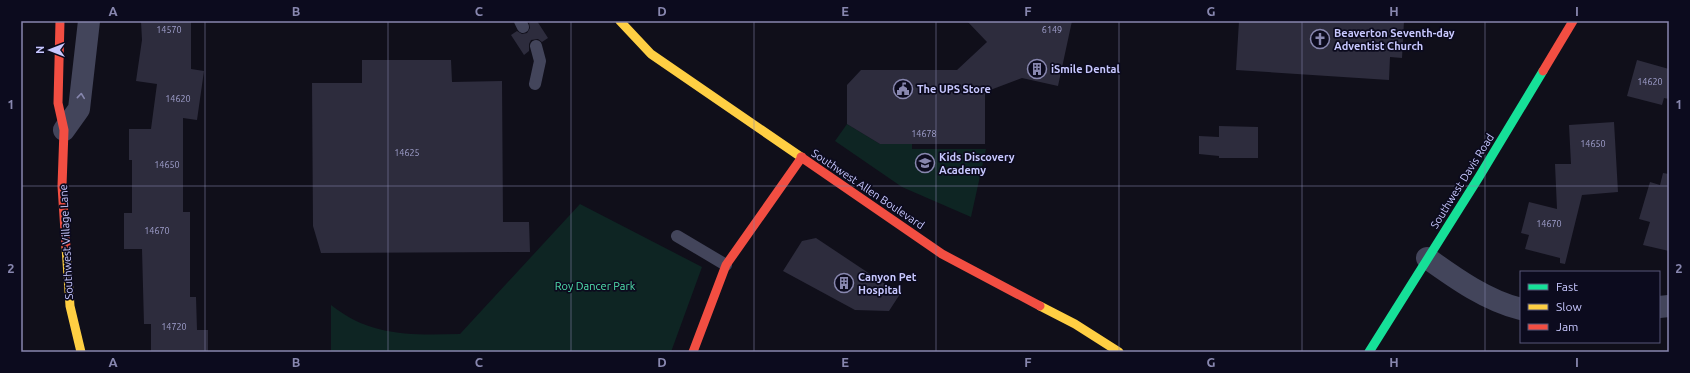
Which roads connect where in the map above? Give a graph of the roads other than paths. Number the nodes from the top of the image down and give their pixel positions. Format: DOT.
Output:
graph roads {
  1 [pos="60,21"];
  2 [pos="89,21"];
  3 [pos="620,21"];
  4 [pos="1573,21"];
  5 [pos="536,46"];
  6 [pos="535,84"];
  7 [pos="64,130"];
  8 [pos="802,157"];
  9 [pos="676,236"];
  10 [pos="1427,258"];
  11 [pos="726,265"];
  12 [pos="1520,309"];
  13 [pos="81,352"];
  14 [pos="693,352"];
  15 [pos="1119,352"];
  16 [pos="1369,352"];
  1 -- 7 [label="street, Southwest Village Lane"];
  7 -- 2 [label="street, one-way"];
  3 -- 8 [label="street, Southwest Allen Boulevard"];
  4 -- 10 [label="street, Southwest Davis Road"];
  5 -- 6 [label="lane"];
  7 -- 13 [label="street, Southwest Village Lane"];
  8 -- 11 [label="street"];
  8 -- 15 [label="street, Southwest Allen Boulevard"];
  9 -- 11 [label="lane"];
  10 -- 12 [label="street"];
  10 -- 16 [label="street, Southwest Davis Road"];
  11 -- 14 [label="street"];
}
